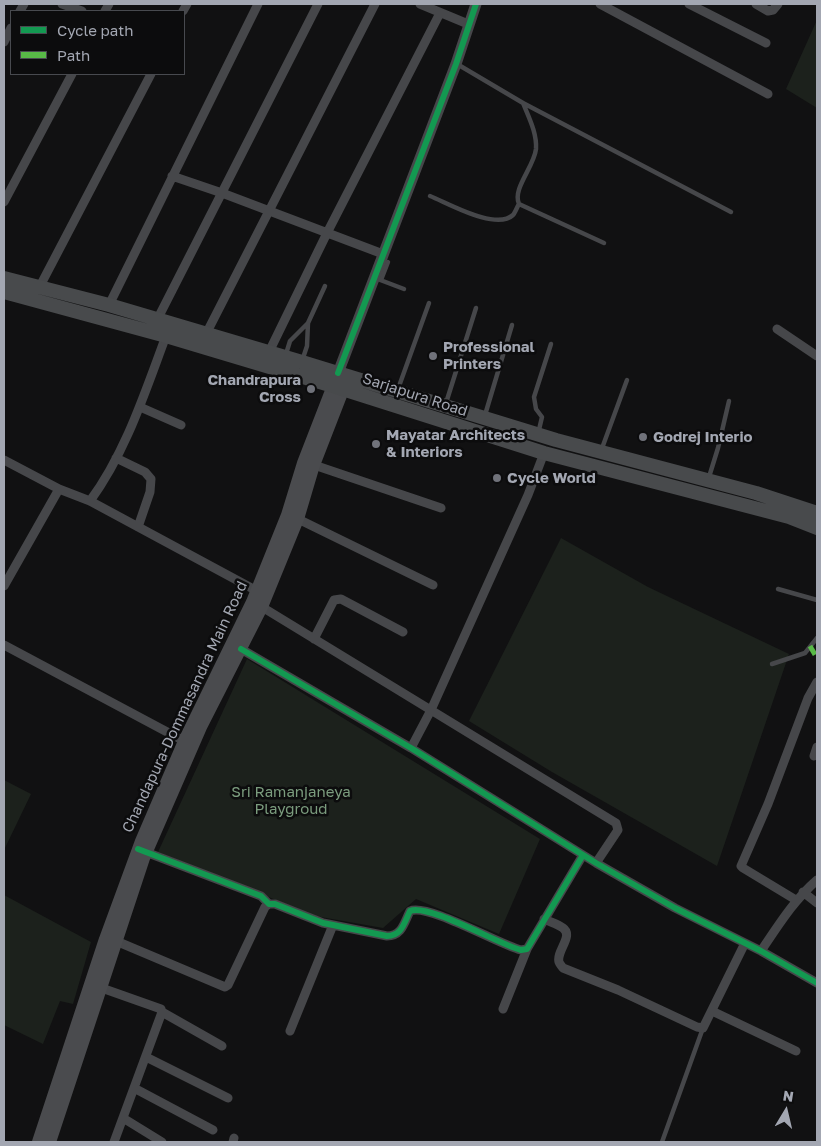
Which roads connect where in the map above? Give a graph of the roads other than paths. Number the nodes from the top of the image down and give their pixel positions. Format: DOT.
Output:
graph roads {
  1 [pos="62,4"];
  2 [pos="258,4"];
  3 [pos="318,4"];
  4 [pos="375,4"];
  5 [pos="420,4"];
  6 [pos="476,4"];
  7 [pos="600,4"];
  8 [pos="689,4"];
  9 [pos="756,4"];
  10 [pos="778,4"];
  11 [pos="431,6"];
  12 [pos="700,6"];
  13 [pos="79,10"];
  14 [pos="440,13"];
  15 [pos="468,24"];
  16 [pos="10,30"];
  17 [pos="4,42"];
  18 [pos="766,43"];
  19 [pos="456,64"];
  20 [pos="71,75"];
  21 [pos="150,75"];
  22 [pos="768,94"];
  23 [pos="523,103"];
  24 [pos="172,176"];
  25 [pos="222,193"];
  26 [pos="430,196"];
  27 [pos="4,202"];
  28 [pos="519,204"];
  29 [pos="270,211"];
  30 [pos="731,212"];
  31 [pos="327,233"];
  32 [pos="604,243"];
  33 [pos="385,258"];
  34 [pos="4,278"];
  35 [pos="378,279"];
  36 [pos="325,286"];
  37 [pos="39,288"];
  38 [pos="404,289"];
  39 [pos="4,292"];
  40 [pos="429,303"];
  41 [pos="109,305"];
  42 [pos="476,308"];
  43 [pos="158,320"];
  44 [pos="308,323"];
  45 [pos="512,325"];
  46 [pos="776,329"];
  47 [pos="206,334"];
  48 [pos="166,336"];
  49 [pos="551,344"];
  50 [pos="269,352"];
  51 [pos="817,356"];
  52 [pos="285,357"];
  53 [pos="302,362"];
  54 [pos="627,380"];
  55 [pos="341,381"];
  56 [pos="397,392"];
  57 [pos="729,401"];
  58 [pos="140,407"];
  59 [pos="445,407"];
  60 [pos="484,418"];
  61 [pos="181,425"];
  62 [pos="538,435"];
  63 [pos="601,452"];
  64 [pos="544,453"];
  65 [pos="116,458"];
  66 [pos="4,460"];
  67 [pos="314,465"];
  68 [pos="708,481"];
  69 [pos="59,489"];
  70 [pos="90,501"];
  71 [pos="441,508"];
  72 [pos="817,512"];
  73 [pos="298,519"];
  74 [pos="138,527"];
  75 [pos="817,528"];
  76 [pos="433,585"];
  77 [pos="4,586"];
  78 [pos="778,589"];
  79 [pos="257,591"];
  80 [pos="817,600"];
  81 [pos="262,607"];
  82 [pos="402,632"];
  83 [pos="817,638"];
  84 [pos="314,639"];
  85 [pos="4,645"];
  86 [pos="241,649"];
  87 [pos="772,664"];
  88 [pos="817,682"];
  89 [pos="431,710"];
  90 [pos="184,741"];
  91 [pos="410,748"];
  92 [pos="142,850"];
  93 [pos="583,855"];
  94 [pos="596,863"];
  95 [pos="817,880"];
  96 [pos="803,892"];
  97 [pos="796,900"];
  98 [pos="817,902"];
  99 [pos="269,904"];
  100 [pos="544,920"];
  101 [pos="333,925"];
  102 [pos="116,941"];
  103 [pos="745,944"];
  104 [pos="526,950"];
  105 [pos="761,951"];
  106 [pos="817,983"];
  107 [pos="96,986"];
  108 [pos="503,1009"];
  109 [pos="712,1010"];
  110 [pos="162,1012"];
  111 [pos="703,1028"];
  112 [pos="290,1031"];
  113 [pos="222,1046"];
  114 [pos="796,1051"];
  115 [pos="146,1057"];
  116 [pos="134,1088"];
  117 [pos="228,1098"];
  118 [pos="123,1118"];
  119 [pos="214,1130"];
  120 [pos="53,1141"];
  121 [pos="38,1142"];
  122 [pos="114,1142"];
  123 [pos="162,1142"];
  124 [pos="662,1142"];
  1 -- 13 [label="street"];
  2 -- 24 [label="street"];
  3 -- 25 [label="street"];
  4 -- 29 [label="street"];
  5 -- 11 [label="street"];
  6 -- 15 [label="street"];
  7 -- 22 [label="street"];
  8 -- 12 [label="street"];
  9 -- 10 [label="street"];
  11 -- 14 [label="street"];
  12 -- 18 [label="street"];
  14 -- 15 [label="street"];
  14 -- 31 [label="street"];
  15 -- 19 [label="street"];
  16 -- 17 [label="street"];
  19 -- 23 [label="lane"];
  19 -- 33 [label="street"];
  20 -- 27 [label="street"];
  21 -- 37 [label="street"];
  23 -- 28 [label="lane"];
  23 -- 30 [label="lane"];
  24 -- 25 [label="street"];
  24 -- 41 [label="street"];
  25 -- 29 [label="street"];
  25 -- 43 [label="street"];
  26 -- 28 [label="lane"];
  28 -- 32 [label="lane"];
  29 -- 31 [label="street"];
  29 -- 47 [label="street"];
  31 -- 33 [label="street"];
  31 -- 50 [label="street"];
  33 -- 35 [label="street"];
  34 -- 37 [label="main road, Sarjapura Road"];
  35 -- 38 [label="lane"];
  35 -- 55 [label="street"];
  36 -- 44 [label="lane"];
  37 -- 41 [label="main road, Sarjapura Road"];
  39 -- 48 [label="main road, Sarjapura Road"];
  40 -- 56 [label="lane"];
  41 -- 43 [label="main road, Sarjapura Road"];
  42 -- 59 [label="lane"];
  43 -- 47 [label="main road, Sarjapura Road"];
  44 -- 52 [label="lane"];
  44 -- 53 [label="lane"];
  45 -- 60 [label="lane"];
  46 -- 51 [label="street"];
  47 -- 50 [label="main road, Sarjapura Road"];
  48 -- 55 [label="main road, Sarjapura Road"];
  48 -- 58 [label="street"];
  49 -- 62 [label="lane"];
  50 -- 52 [label="main road, Sarjapura Road"];
  52 -- 53 [label="main road, Sarjapura Road"];
  53 -- 55 [label="main road, Sarjapura Road"];
  54 -- 63 [label="lane"];
  55 -- 56 [label="main road, Sarjapura Road"];
  55 -- 64 [label="main road, Sarjapura Road"];
  55 -- 67 [label="main road, Chandapura-Dommasandra Main Road"];
  55 -- 79 [label="main road, Chandapura-Dommasandra Main Road"];
  56 -- 59 [label="main road, Sarjapura Road"];
  57 -- 68 [label="lane"];
  58 -- 61 [label="street"];
  58 -- 65 [label="street"];
  59 -- 60 [label="main road, Sarjapura Road"];
  60 -- 62 [label="main road, Sarjapura Road"];
  62 -- 63 [label="main road, Sarjapura Road"];
  63 -- 68 [label="main road, Sarjapura Road"];
  64 -- 75 [label="main road, Sarjapura Road"];
  64 -- 89 [label="street"];
  65 -- 70 [label="street"];
  65 -- 74 [label="street"];
  66 -- 69 [label="street"];
  67 -- 71 [label="street"];
  67 -- 73 [label="main road, Chandapura-Dommasandra Main Road"];
  68 -- 72 [label="main road, Sarjapura Road"];
  69 -- 70 [label="street"];
  69 -- 77 [label="street"];
  70 -- 74 [label="street"];
  73 -- 76 [label="street"];
  73 -- 81 [label="main road, Chandapura-Dommasandra Main Road"];
  74 -- 79 [label="street"];
  78 -- 80 [label="lane"];
  79 -- 90 [label="main road, Chandapura-Dommasandra Main Road"];
  81 -- 84 [label="street"];
  81 -- 86 [label="main road, Chandapura-Dommasandra Main Road"];
  82 -- 84 [label="street"];
  83 -- 87 [label="lane"];
  84 -- 89 [label="street"];
  85 -- 90 [label="street"];
  86 -- 91 [label="street"];
  86 -- 92 [label="main road, Chandapura-Dommasandra Main Road"];
  88 -- 97 [label="street"];
  89 -- 91 [label="street"];
  89 -- 94 [label="street"];
  90 -- 92 [label="main road, Chandapura-Dommasandra Main Road"];
  91 -- 93 [label="street"];
  92 -- 99 [label="street"];
  92 -- 102 [label="main road, Chandapura-Dommasandra Main Road"];
  92 -- 107 [label="main road, Chandapura-Dommasandra Main Road"];
  93 -- 94 [label="street"];
  93 -- 100 [label="street"];
  94 -- 103 [label="street"];
  95 -- 96 [label="street"];
  96 -- 97 [label="street"];
  96 -- 98 [label="street"];
  97 -- 105 [label="street"];
  99 -- 101 [label="street"];
  99 -- 102 [label="street"];
  100 -- 104 [label="street"];
  100 -- 111 [label="street"];
  101 -- 104 [label="street"];
  101 -- 112 [label="street"];
  102 -- 107 [label="main road, Chandapura-Dommasandra Main Road"];
  103 -- 105 [label="street"];
  103 -- 109 [label="street"];
  104 -- 108 [label="street"];
  105 -- 106 [label="street"];
  107 -- 110 [label="street"];
  107 -- 120 [label="main road, Chandapura-Dommasandra Main Road"];
  107 -- 121 [label="main road, Chandapura-Dommasandra Main Road"];
  109 -- 111 [label="street"];
  109 -- 114 [label="street"];
  110 -- 113 [label="street"];
  110 -- 115 [label="street"];
  111 -- 124 [label="lane"];
  115 -- 116 [label="street"];
  115 -- 117 [label="street"];
  116 -- 118 [label="street"];
  116 -- 119 [label="street"];
  118 -- 122 [label="street"];
  118 -- 123 [label="street"];
}
